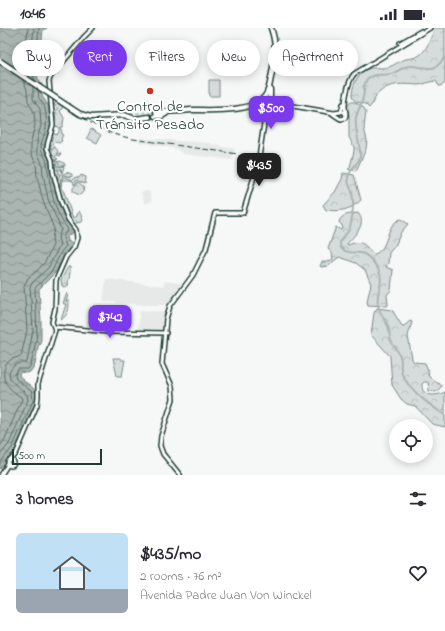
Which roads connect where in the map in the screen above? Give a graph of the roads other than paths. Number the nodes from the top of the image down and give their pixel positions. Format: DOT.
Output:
graph roads {
  1 [pos="93,28"];
  2 [pos="272,28"];
  3 [pos="426,28"];
  4 [pos="430,28"];
  5 [pos="0,61"];
  6 [pos="266,102"];
  7 [pos="340,112"];
  8 [pos="346,113"];
  9 [pos="155,114"];
  10 [pos="149,117"];
  11 [pos="339,118"];
  12 [pos="54,327"];
  13 [pos="166,333"];
  14 [pos="14,457"];
  15 [pos="10,464"];
  16 [pos="1,475"];
  17 [pos="180,475"];
  1 -- 12 [label="main road"];
  2 -- 6 [label="highway"];
  3 -- 7 [label="main road"];
  4 -- 8 [label="main road"];
  5 -- 10 [label="highway, bridge"];
  6 -- 7 [label="main road"];
  6 -- 9 [label="highway"];
  6 -- 11 [label="main road"];
  6 -- 13 [label="main road"];
  7 -- 8 [label="main road"];
  7 -- 11 [label="main road"];
  8 -- 11 [label="main road"];
  12 -- 13 [label="main road"];
  12 -- 14 [label="main road"];
  13 -- 17 [label="main road"];
  14 -- 15 [label="main road"];
  14 -- 15 [label="main road"];
  15 -- 16 [label="main road"];
}
